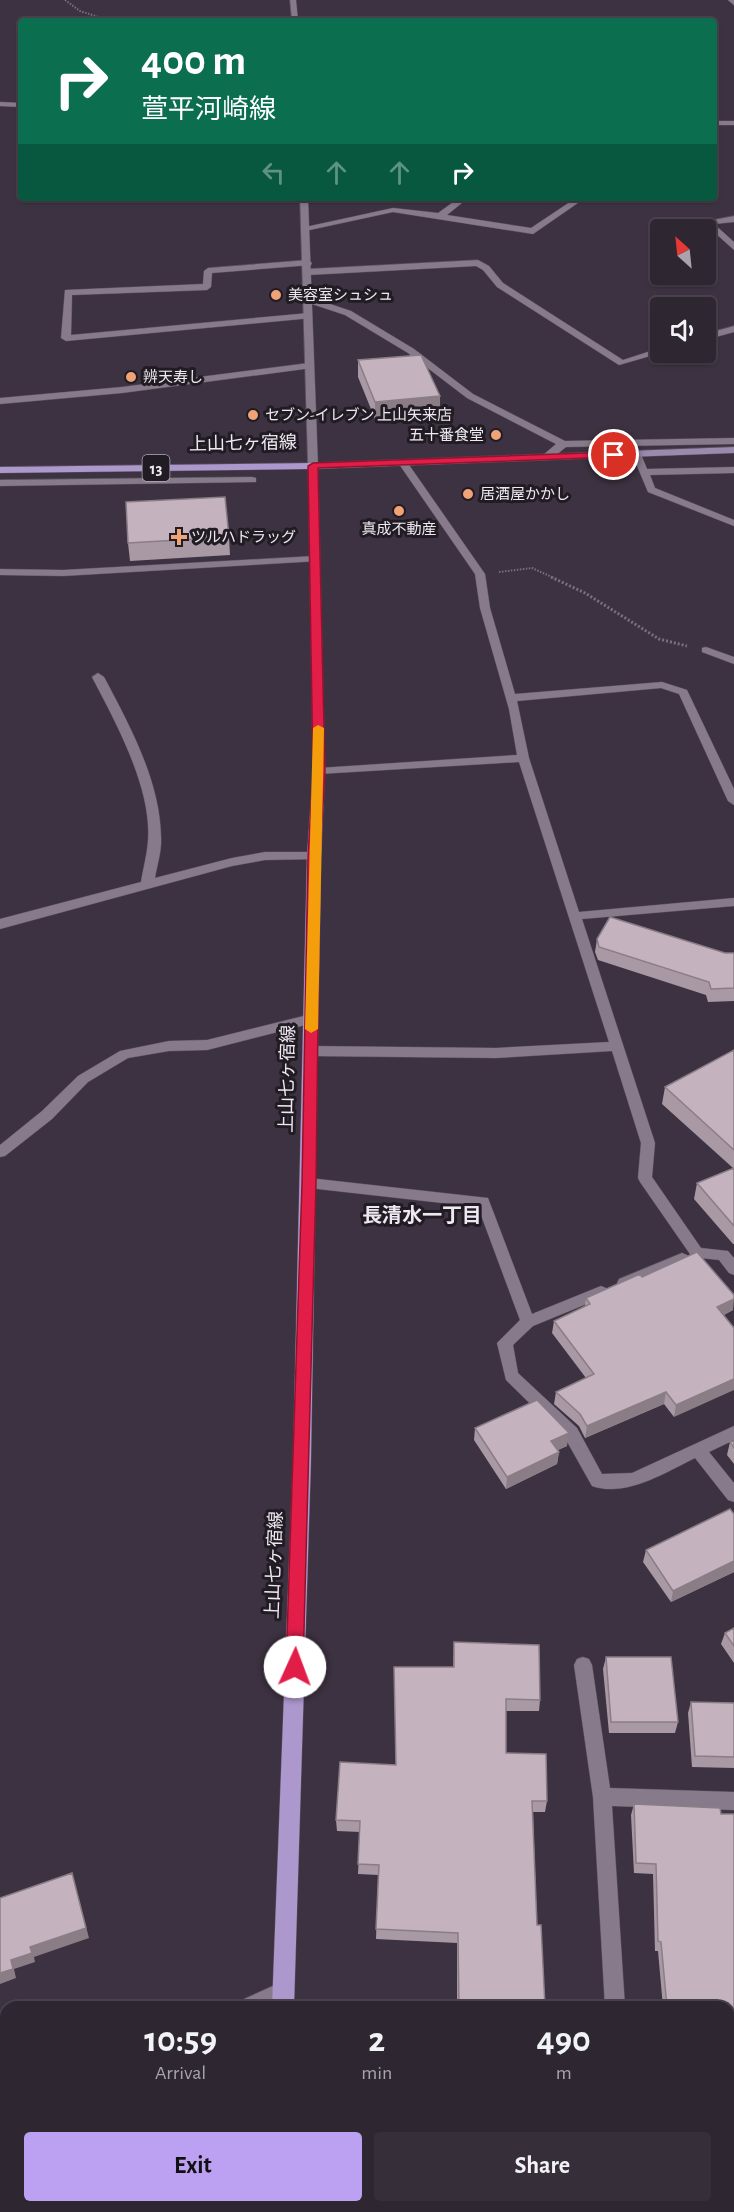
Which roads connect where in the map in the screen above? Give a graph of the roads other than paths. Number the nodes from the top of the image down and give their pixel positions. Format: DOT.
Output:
graph roads {
  1 [pos="293,0"];
  2 [pos="295,18"];
  3 [pos="0,104"];
  4 [pos="18,105"];
  5 [pos="717,123"];
  6 [pos="734,123"];
  7 [pos="304,201"];
  8 [pos="460,201"];
  9 [pos="577,201"];
  10 [pos="440,216"];
  11 [pos="734,219"];
  12 [pos="305,228"];
  13 [pos="734,247"];
  14 [pos="308,267"];
  15 [pos="309,300"];
  16 [pos="309,316"];
  17 [pos="734,329"];
  18 [pos="716,335"];
  19 [pos="650,354"];
  20 [pos="309,366"];
  21 [pos="0,401"];
  22 [pos="734,441"];
  23 [pos="563,444"];
  24 [pos="734,450"];
  25 [pos="637,454"];
  26 [pos="546,458"];
  27 [pos="404,464"];
  28 [pos="313,466"];
  29 [pos="0,470"];
  30 [pos="734,470"];
  31 [pos="644,472"];
  32 [pos="252,480"];
  33 [pos="0,483"];
  34 [pos="734,523"];
  35 [pos="315,559"];
  36 [pos="0,572"];
  37 [pos="705,650"];
  38 [pos="734,661"];
  39 [pos="99,677"];
  40 [pos="511,698"];
  41 [pos="523,758"];
  42 [pos="319,771"];
  43 [pos="734,801"];
  44 [pos="314,856"];
  45 [pos="147,885"];
  46 [pos="734,902"];
  47 [pos="574,916"];
  48 [pos="0,924"];
  49 [pos="312,1019"];
  50 [pos="616,1046"];
  51 [pos="311,1051"];
  52 [pos="0,1152"];
  53 [pos="309,1183"];
  54 [pos="698,1253"];
  55 [pos="734,1269"];
  56 [pos="528,1322"];
  57 [pos="734,1433"];
  58 [pos="698,1450"];
  59 [pos="734,1495"];
  60 [pos="582,1665"];
  61 [pos="602,1797"];
  62 [pos="734,1801"];
  63 [pos="283,1999"];
  64 [pos="615,2001"];
  1 -- 2 [label="street"];
  3 -- 4 [label="street"];
  5 -- 6 [label="street"];
  7 -- 12 [label="street"];
  8 -- 10 [label="street"];
  9 -- 10 [label="street"];
  10 -- 12 [label="street"];
  11 -- 13 [label="street"];
  12 -- 14 [label="street"];
  14 -- 15 [label="street"];
  14 -- 16 [label="street"];
  14 -- 19 [label="street"];
  15 -- 16 [label="street"];
  15 -- 23 [label="street"];
  16 -- 20 [label="street"];
  17 -- 18 [label="street"];
  20 -- 21 [label="street"];
  20 -- 28 [label="street"];
  22 -- 23 [label="street"];
  23 -- 26 [label="street"];
  24 -- 25 [label="main road"];
  25 -- 26 [label="main road"];
  25 -- 31 [label="lane"];
  26 -- 27 [label="main road"];
  27 -- 28 [label="main road"];
  27 -- 40 [label="lane"];
  28 -- 29 [label="main road, 上山七ヶ宿線 / 13"];
  28 -- 35 [label="main road, 上山七ヶ宿線"];
  30 -- 31 [label="lane"];
  31 -- 34 [label="lane"];
  32 -- 33 [label="street"];
  35 -- 36 [label="street"];
  35 -- 42 [label="main road, 上山七ヶ宿線"];
  37 -- 38 [label="lane"];
  39 -- 45 [label="street"];
  40 -- 41 [label="lane"];
  40 -- 43 [label="lane"];
  41 -- 42 [label="lane"];
  41 -- 47 [label="lane"];
  42 -- 44 [label="main road, 上山七ヶ宿線"];
  44 -- 45 [label="street"];
  44 -- 49 [label="main road, 上山七ヶ宿線"];
  45 -- 48 [label="street"];
  46 -- 47 [label="lane"];
  47 -- 50 [label="lane"];
  49 -- 51 [label="main road, 上山七ヶ宿線"];
  49 -- 52 [label="lane"];
  50 -- 51 [label="lane"];
  50 -- 54 [label="lane"];
  51 -- 53 [label="main road, 上山七ヶ宿線"];
  53 -- 56 [label="lane"];
  53 -- 63 [label="main road, 上山七ヶ宿線"];
  54 -- 55 [label="lane"];
  54 -- 56 [label="lane"];
  56 -- 58 [label="lane"];
  57 -- 58 [label="lane"];
  58 -- 59 [label="lane"];
  60 -- 61 [label="lane"];
  61 -- 62 [label="lane"];
  61 -- 64 [label="lane"];
}
